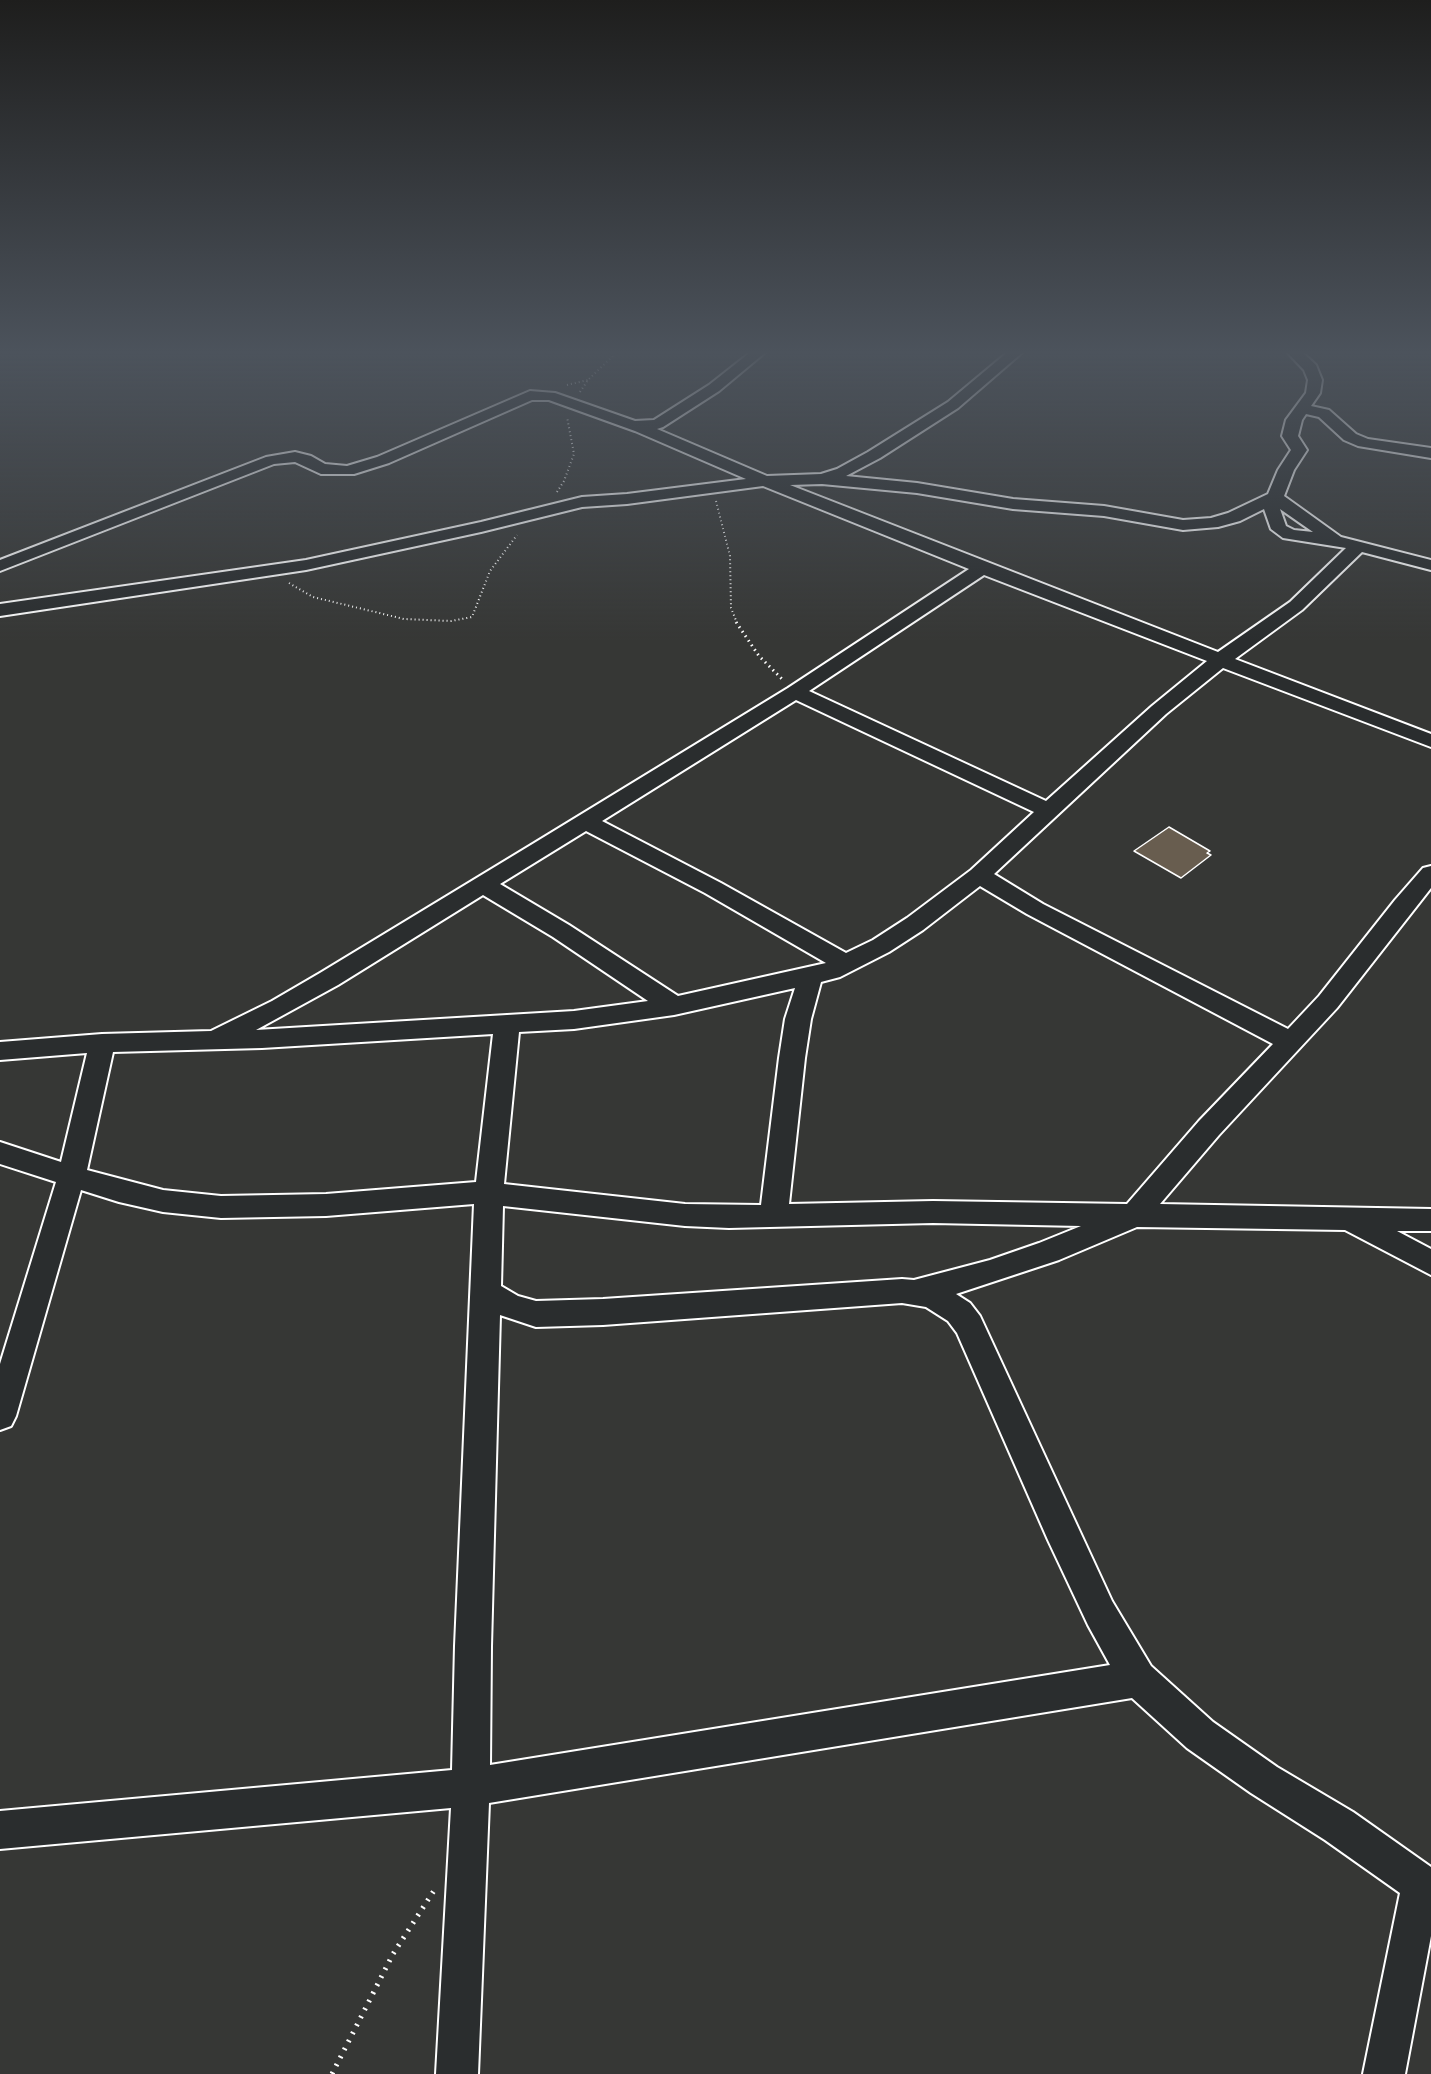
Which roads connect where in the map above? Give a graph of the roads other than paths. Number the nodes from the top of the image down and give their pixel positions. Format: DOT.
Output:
graph roads {
  1 [pos="411,448"];
  2 [pos="688,448"];
  3 [pos="885,448"];
  4 [pos="1298,448"];
  5 [pos="1396,448"];
  6 [pos="1431,453"];
  7 [pos="822,480"];
  8 [pos="765,481"];
  9 [pos="1273,499"];
  10 [pos="1348,544"];
  11 [pos="1431,565"];
  12 [pos="0,566"];
  13 [pos="982,568"];
  14 [pos="0,610"];
  15 [pos="1219,661"];
  16 [pos="795,692"];
  17 [pos="1431,741"];
  18 [pos="1049,811"];
  19 [pos="585,821"];
  20 [pos="1431,873"];
  21 [pos="979,875"];
  22 [pos="482,884"];
  23 [pos="846,964"];
  24 [pos="810,978"];
  25 [pos="674,1006"];
  26 [pos="507,1026"];
  27 [pos="213,1040"];
  28 [pos="1292,1042"];
  29 [pos="102,1043"];
  30 [pos="0,1051"];
  31 [pos="0,1154"];
  32 [pos="72,1177"];
  33 [pos="489,1193"];
  34 [pos="774,1216"];
  35 [pos="1133,1216"];
  36 [pos="1347,1218"];
  37 [pos="1431,1220"];
  38 [pos="1431,1263"];
  39 [pos="486,1292"];
  40 [pos="916,1292"];
  41 [pos="1,1412"];
  42 [pos="1138,1679"];
  43 [pos="471,1787"];
  44 [pos="0,1830"];
  45 [pos="1426,1887"];
  46 [pos="457,2074"];
  47 [pos="1383,2074"];
  1 -- 12 [label="street"];
  2 -- 8 [label="street"];
  3 -- 7 [label="street"];
  4 -- 9 [label="street"];
  5 -- 6 [label="street"];
  7 -- 8 [label="street"];
  7 -- 9 [label="street"];
  8 -- 13 [label="street"];
  8 -- 14 [label="street"];
  9 -- 10 [label="street"];
  10 -- 11 [label="street"];
  10 -- 15 [label="street"];
  13 -- 15 [label="street"];
  13 -- 16 [label="street"];
  15 -- 17 [label="street"];
  15 -- 18 [label="street"];
  16 -- 18 [label="street"];
  16 -- 19 [label="street"];
  18 -- 21 [label="street"];
  19 -- 22 [label="street"];
  19 -- 23 [label="street"];
  20 -- 28 [label="street"];
  21 -- 23 [label="street"];
  21 -- 28 [label="street"];
  22 -- 25 [label="street"];
  22 -- 27 [label="street"];
  23 -- 24 [label="street"];
  24 -- 25 [label="street"];
  24 -- 34 [label="street"];
  25 -- 26 [label="street"];
  26 -- 27 [label="street"];
  26 -- 33 [label="street"];
  27 -- 29 [label="street"];
  28 -- 35 [label="street"];
  29 -- 30 [label="street"];
  29 -- 32 [label="street"];
  31 -- 32 [label="street"];
  32 -- 33 [label="street"];
  32 -- 41 [label="street"];
  33 -- 34 [label="street"];
  33 -- 39 [label="street"];
  34 -- 35 [label="street"];
  35 -- 36 [label="street"];
  35 -- 40 [label="street"];
  36 -- 37 [label="street"];
  36 -- 38 [label="street"];
  39 -- 40 [label="street"];
  39 -- 43 [label="street"];
  40 -- 42 [label="street"];
  42 -- 43 [label="street"];
  42 -- 45 [label="street"];
  43 -- 44 [label="street"];
  43 -- 46 [label="street"];
  45 -- 47 [label="street"];
}
